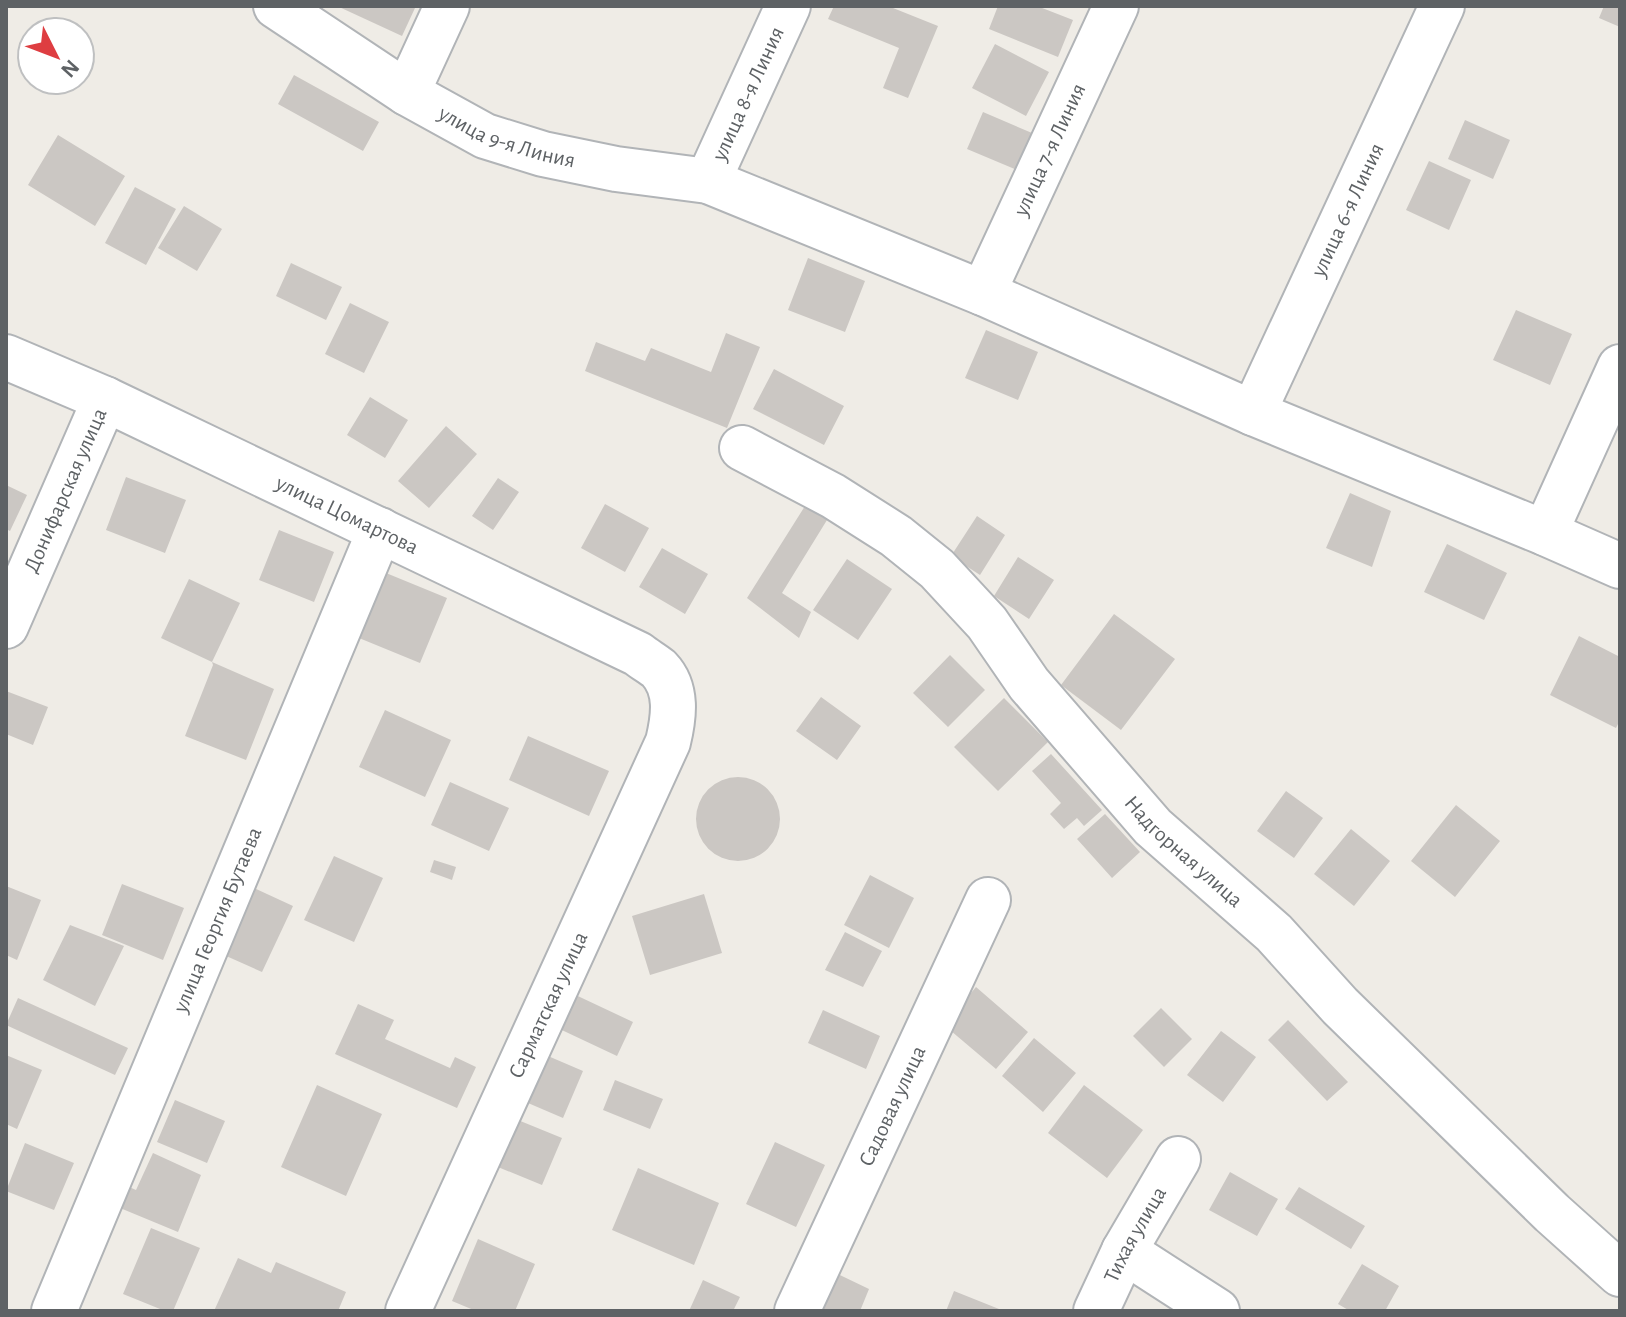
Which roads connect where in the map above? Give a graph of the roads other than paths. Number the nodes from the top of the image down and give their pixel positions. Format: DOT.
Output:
graph roads {
  1 [pos="276,6"];
  2 [pos="447,6"];
  3 [pos="788,6"];
  4 [pos="1116,6"];
  5 [pos="1442,6"];
  6 [pos="407,93"];
  7 [pos="708,181"];
  8 [pos="983,293"];
  9 [pos="6,357"];
  10 [pos="1620,367"];
  11 [pos="105,399"];
  12 [pos="1253,413"];
  13 [pos="742,448"];
  14 [pos="380,530"];
  15 [pos="1545,533"];
  16 [pos="1620,566"];
  17 [pos="6,626"];
  18 [pos="673,695"];
  19 [pos="988,900"];
  20 [pos="1178,1159"];
  21 [pos="1124,1251"];
  22 [pos="1620,1274"];
  23 [pos="54,1311"];
  24 [pos="408,1311"];
  25 [pos="797,1311"];
  26 [pos="1096,1311"];
  27 [pos="1217,1311"];
  1 -- 6 [label="street, улица 9-я Линия"];
  2 -- 6 [label="street"];
  3 -- 7 [label="street, улица 8-я Линия"];
  4 -- 8 [label="street, улица 7-я Линия"];
  5 -- 12 [label="street, улица 6-я Линия"];
  6 -- 7 [label="street, улица 9-я Линия"];
  7 -- 8 [label="street, улица 9-я Линия"];
  8 -- 12 [label="street, улица 9-я Линия"];
  9 -- 11 [label="street, улица Цомартова"];
  10 -- 15 [label="street"];
  11 -- 14 [label="street, улица Цомартова"];
  11 -- 17 [label="street, Донифарская улица"];
  12 -- 15 [label="street, улица 9-я Линия"];
  13 -- 22 [label="street, Надгорная улица"];
  14 -- 18 [label="street, улица Цомартова"];
  14 -- 23 [label="street, улица Георгия Бутаева"];
  15 -- 16 [label="street, улица 9-я Линия"];
  18 -- 24 [label="street, Сарматская улица"];
  19 -- 25 [label="street, Садовая улица"];
  20 -- 21 [label="street, Тихая улица"];
  21 -- 26 [label="street, Тихая улица"];
  21 -- 27 [label="street"];
}
